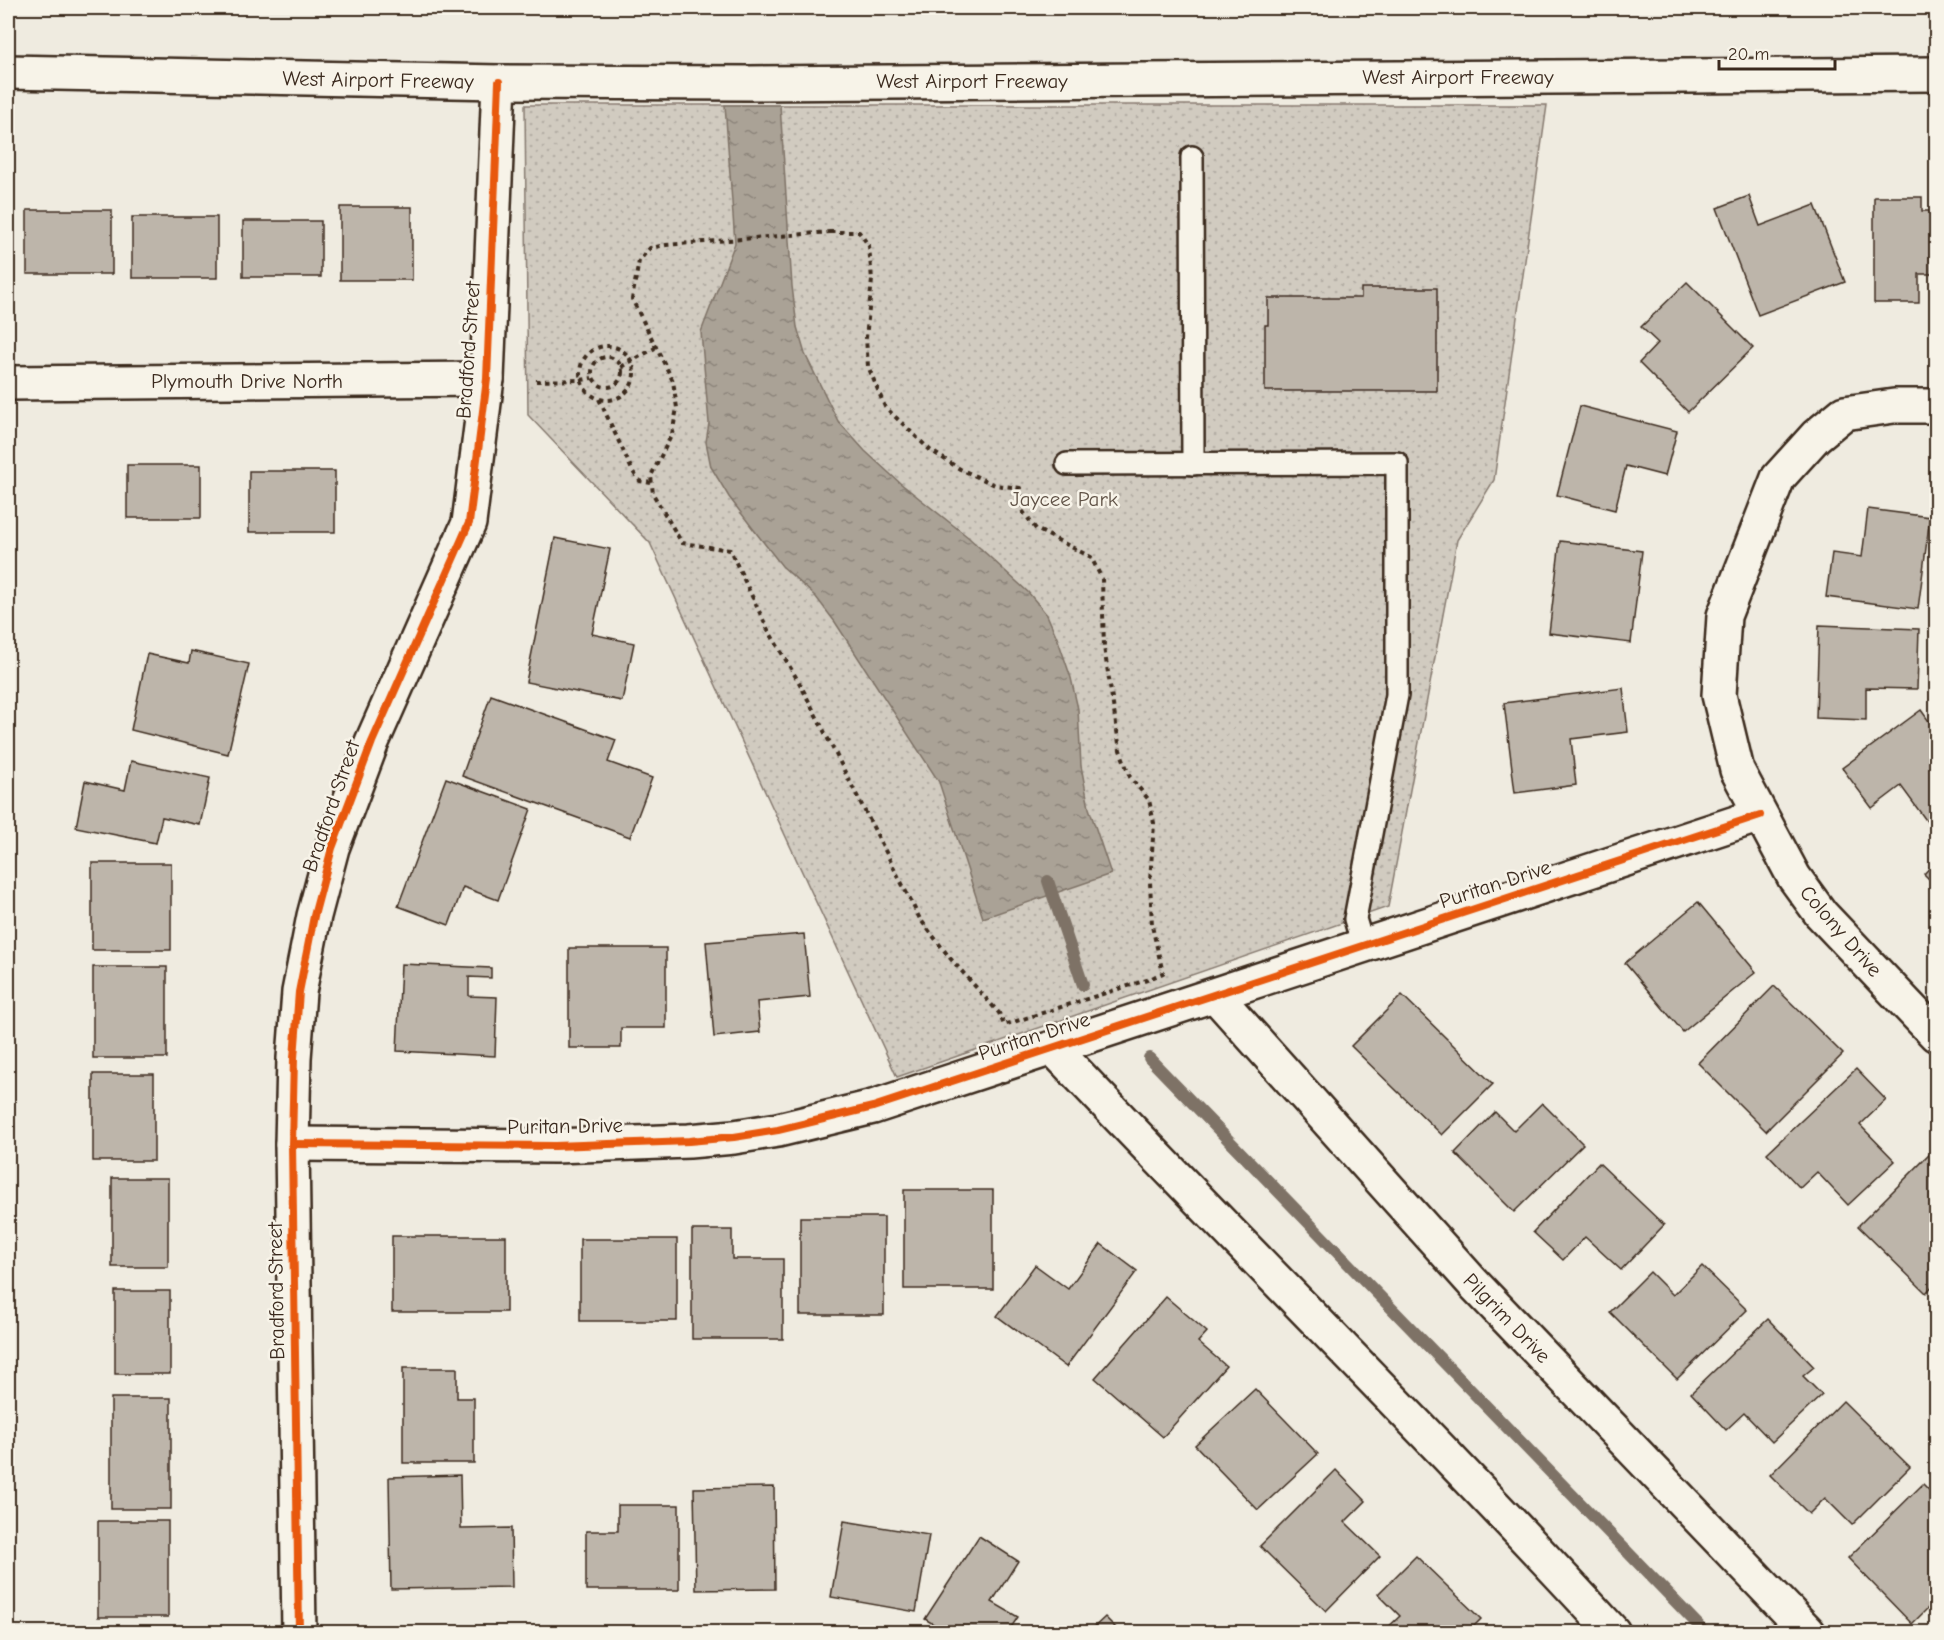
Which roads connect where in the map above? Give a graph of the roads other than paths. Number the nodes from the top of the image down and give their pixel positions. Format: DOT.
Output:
graph roads {
  1 [pos="8,72"];
  2 [pos="1936,74"];
  3 [pos="499,82"];
  4 [pos="1192,157"];
  5 [pos="487,379"];
  6 [pos="8,383"];
  7 [pos="1936,406"];
  8 [pos="1067,464"];
  9 [pos="1193,464"];
  10 [pos="1761,815"];
  11 [pos="1363,946"];
  12 [pos="1215,995"];
  13 [pos="1936,1035"];
  14 [pos="1054,1049"];
  15 [pos="292,1144"];
  16 [pos="299,1632"];
  17 [pos="1613,1632"];
  18 [pos="1808,1632"];
  1 -- 3 [label="street, West Airport Freeway"];
  2 -- 3 [label="street, West Airport Freeway"];
  3 -- 5 [label="street, Bradford Street"];
  4 -- 9 [label="lane"];
  5 -- 6 [label="street, Plymouth Drive North"];
  5 -- 15 [label="street, Bradford Street"];
  7 -- 10 [label="street"];
  8 -- 9 [label="lane"];
  9 -- 11 [label="lane"];
  10 -- 11 [label="street, Puritan Drive"];
  10 -- 13 [label="street, Colony Drive"];
  11 -- 12 [label="street, Puritan Drive"];
  12 -- 14 [label="street, Puritan Drive"];
  12 -- 18 [label="street, Pilgrim Drive"];
  14 -- 15 [label="street, Puritan Drive"];
  14 -- 17 [label="street"];
  15 -- 16 [label="street, Bradford Street"];
}
